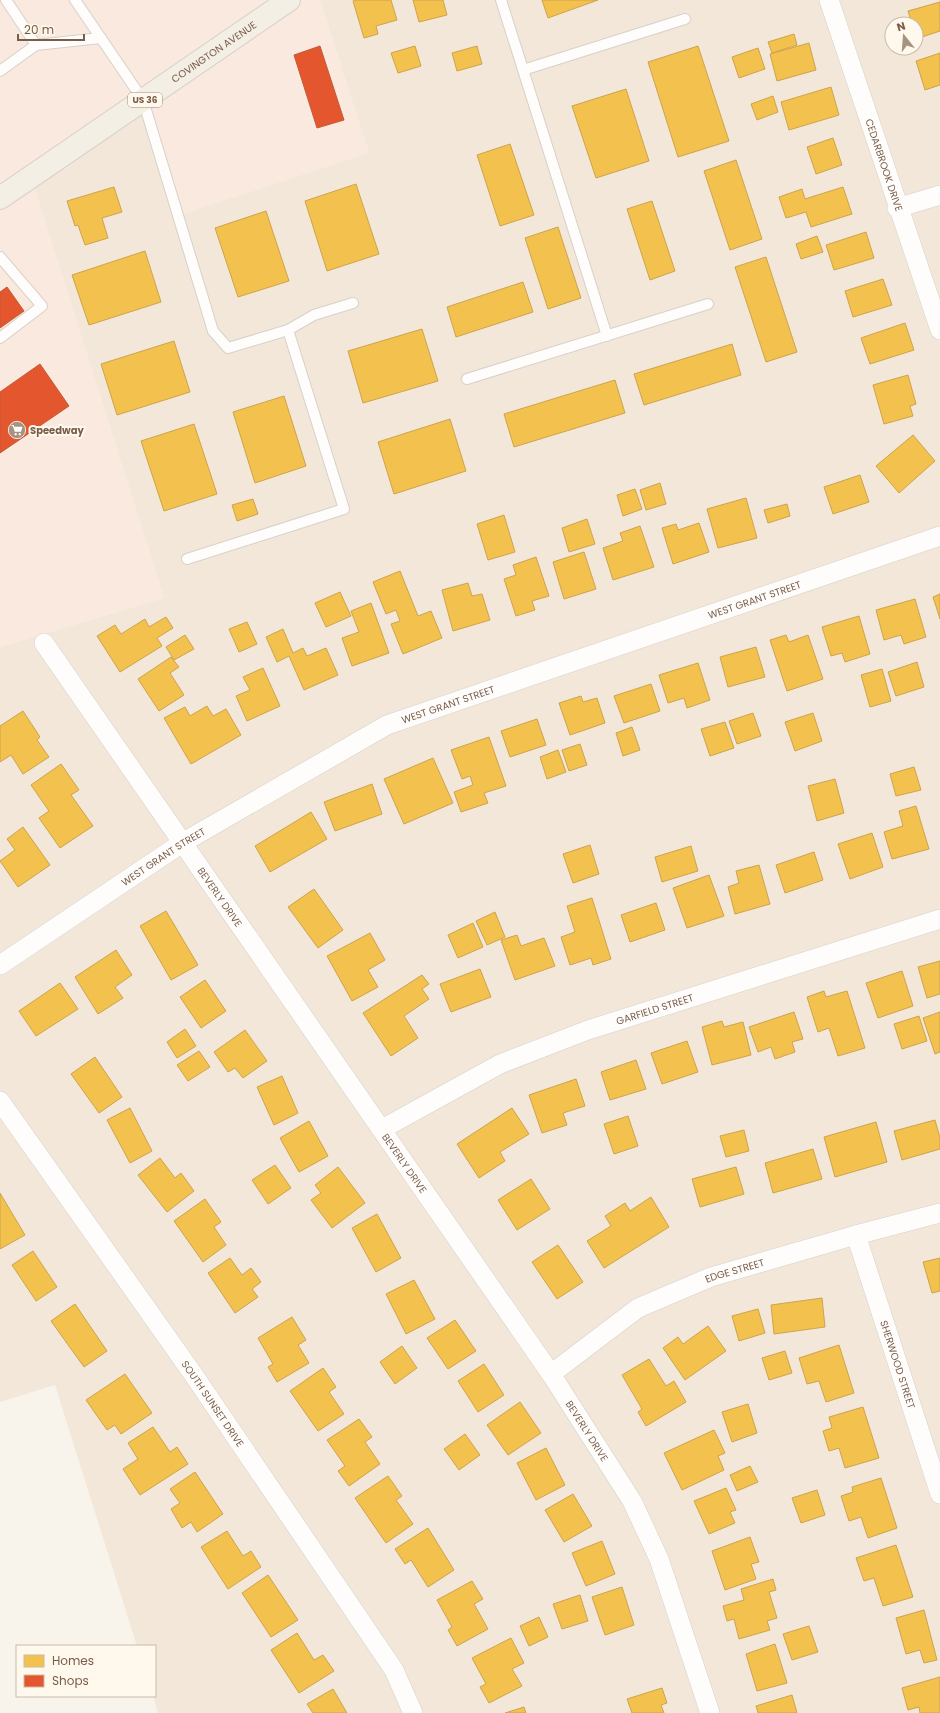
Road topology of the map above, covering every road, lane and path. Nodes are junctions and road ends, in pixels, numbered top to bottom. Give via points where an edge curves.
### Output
1 (6, 0) edge
2 (75, 0) edge
3 (289, 0) edge
4 (501, 0) edge
5 (829, 0) edge
6 (686, 19) dead end
7 (101, 38) junction
8 (36, 45) junction
9 (522, 70) junction
10 (0, 71) edge
11 (143, 100) junction
12 (940, 195) edge
13 (0, 198) edge
14 (898, 208) junction
15 (0, 257) edge
16 (353, 303) dead end
17 (708, 304) dead end
18 (288, 330) junction
19 (940, 330) edge
20 (607, 336) junction
21 (0, 338) edge
22 (468, 379) dead end
23 (940, 536) edge
24 (187, 559) dead end
25 (44, 643) dead end
26 (182, 843) junction
27 (940, 918) edge
28 (0, 965) edge
29 (0, 1101) edge
30 (382, 1129) junction
31 (940, 1213) edge
32 (856, 1235) junction
33 (551, 1374) junction
34 (940, 1494) edge
35 (413, 1713) edge
36 (710, 1713) edge

1 - 8 lane
2 - 7 lane
3 - 11 main road, COVINGTON AVENUE / US 36
4 - 9 lane
5 - 14 street, CEDARBROOK DRIVE
6 - 9 lane
7 - 8 lane
7 - 11 lane
8 - 10 lane
9 - 20 lane
11 - 13 main road, COVINGTON AVENUE / US 36
11 - 18 lane via 212,331 228,348
12 - 14 street
14 - 19 street, CEDARBROOK DRIVE
15 - 21 lane via 42,306
16 - 18 lane via 314,315
17 - 20 lane
18 - 24 lane via 344,509
20 - 22 lane
23 - 26 street, WEST GRANT STREET via 387,725
25 - 26 street, BEVERLY DRIVE
26 - 28 street, WEST GRANT STREET
26 - 30 street, BEVERLY DRIVE
27 - 30 street, GARFIELD STREET via 588,1030 507,1061
29 - 35 street, SOUTH SUNSET DRIVE via 193,1374 394,1670
30 - 33 street, BEVERLY DRIVE
31 - 32 street, EDGE STREET
32 - 33 street, EDGE STREET via 710,1276 638,1308
32 - 34 street, SHERWOOD STREET
33 - 36 street, BEVERLY DRIVE via 632,1501 659,1559

